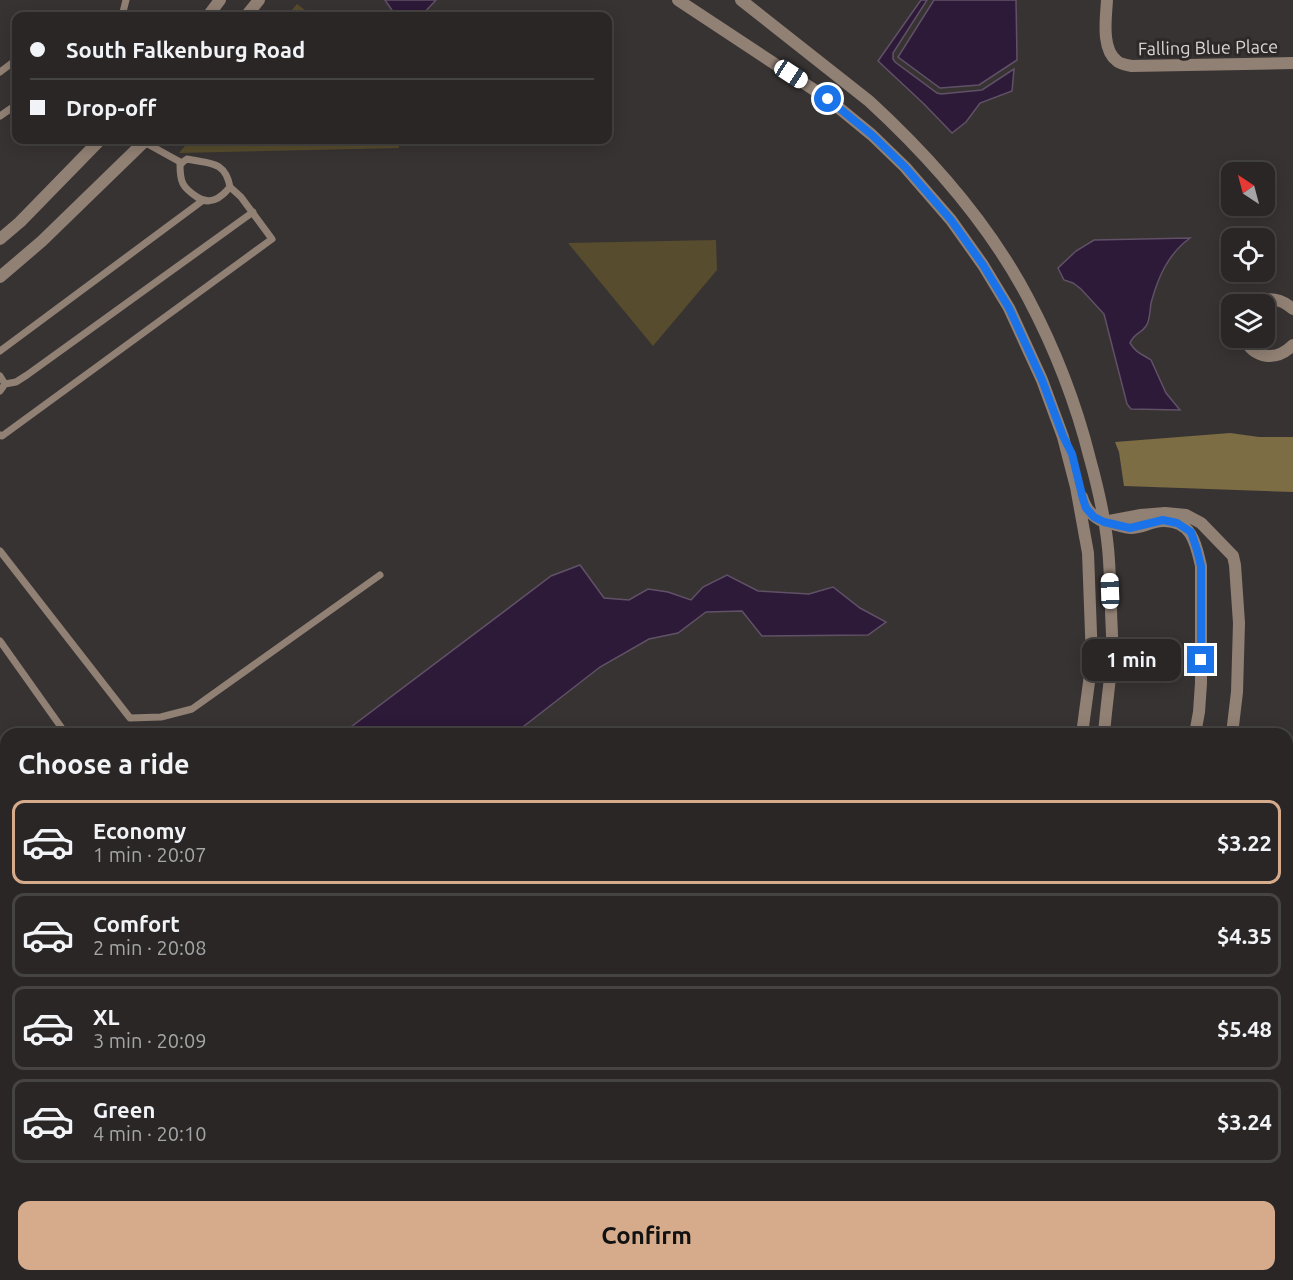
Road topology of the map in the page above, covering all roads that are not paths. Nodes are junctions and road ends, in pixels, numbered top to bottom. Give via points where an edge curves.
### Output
1 (259, 0) edge
2 (678, 0) edge
3 (741, 0) edge
4 (1107, 0) edge
5 (249, 12) edge
6 (1293, 63) edge
7 (96, 144) edge
8 (142, 144) edge
9 (150, 144) edge
10 (182, 163) junction
11 (230, 187) junction
12 (202, 201) junction
13 (253, 212) junction
14 (0, 239) edge
15 (0, 277) edge
16 (1275, 299) edge
17 (1293, 309) edge
18 (1293, 345) edge
19 (1250, 348) edge
20 (0, 351) edge
21 (0, 376) edge
22 (2, 388) edge
23 (0, 435) edge
24 (1063, 436) junction
25 (1104, 522) junction
26 (1224, 546) junction
27 (0, 551) edge
28 (1198, 555) junction
29 (380, 575) dead end
30 (0, 641) edge
31 (62, 728) edge
32 (1083, 728) edge
33 (1105, 728) edge
34 (1195, 728) edge
35 (1233, 728) edge

1 - 5 street
2 - 24 street via 828,99 905,167 951,220 1009,308
3 - 25 street via 886,116 929,161 1001,254 1028,298 1062,371 1083,429
4 - 6 street, Falling Blue Place via 1107,47 1117,62 1131,66
7 - 14 street
8 - 15 street
9 - 10 lane
10 - 11 lane via 187,159 215,165 228,175
10 - 12 lane via 185,189
11 - 12 lane via 217,199
11 - 13 lane
12 - 20 lane
13 - 22 lane via 27,375
13 - 23 lane via 272,240
16 - 17 street
18 - 19 street via 1278,355 1268,356
21 - 22 lane
24 - 25 street via 1072,454 1086,508
24 - 32 street via 1088,553 1092,660
25 - 26 street via 1157,514 1186,515 1201,523
25 - 28 street via 1130,528 1163,520 1177,523 1191,532
25 - 33 street via 1112,654
26 - 28 street via 1212,544
26 - 35 street via 1233,555 1235,565 1239,623
27 - 29 lane via 130,718 161,717 192,709
28 - 34 street via 1201,683
30 - 31 lane

